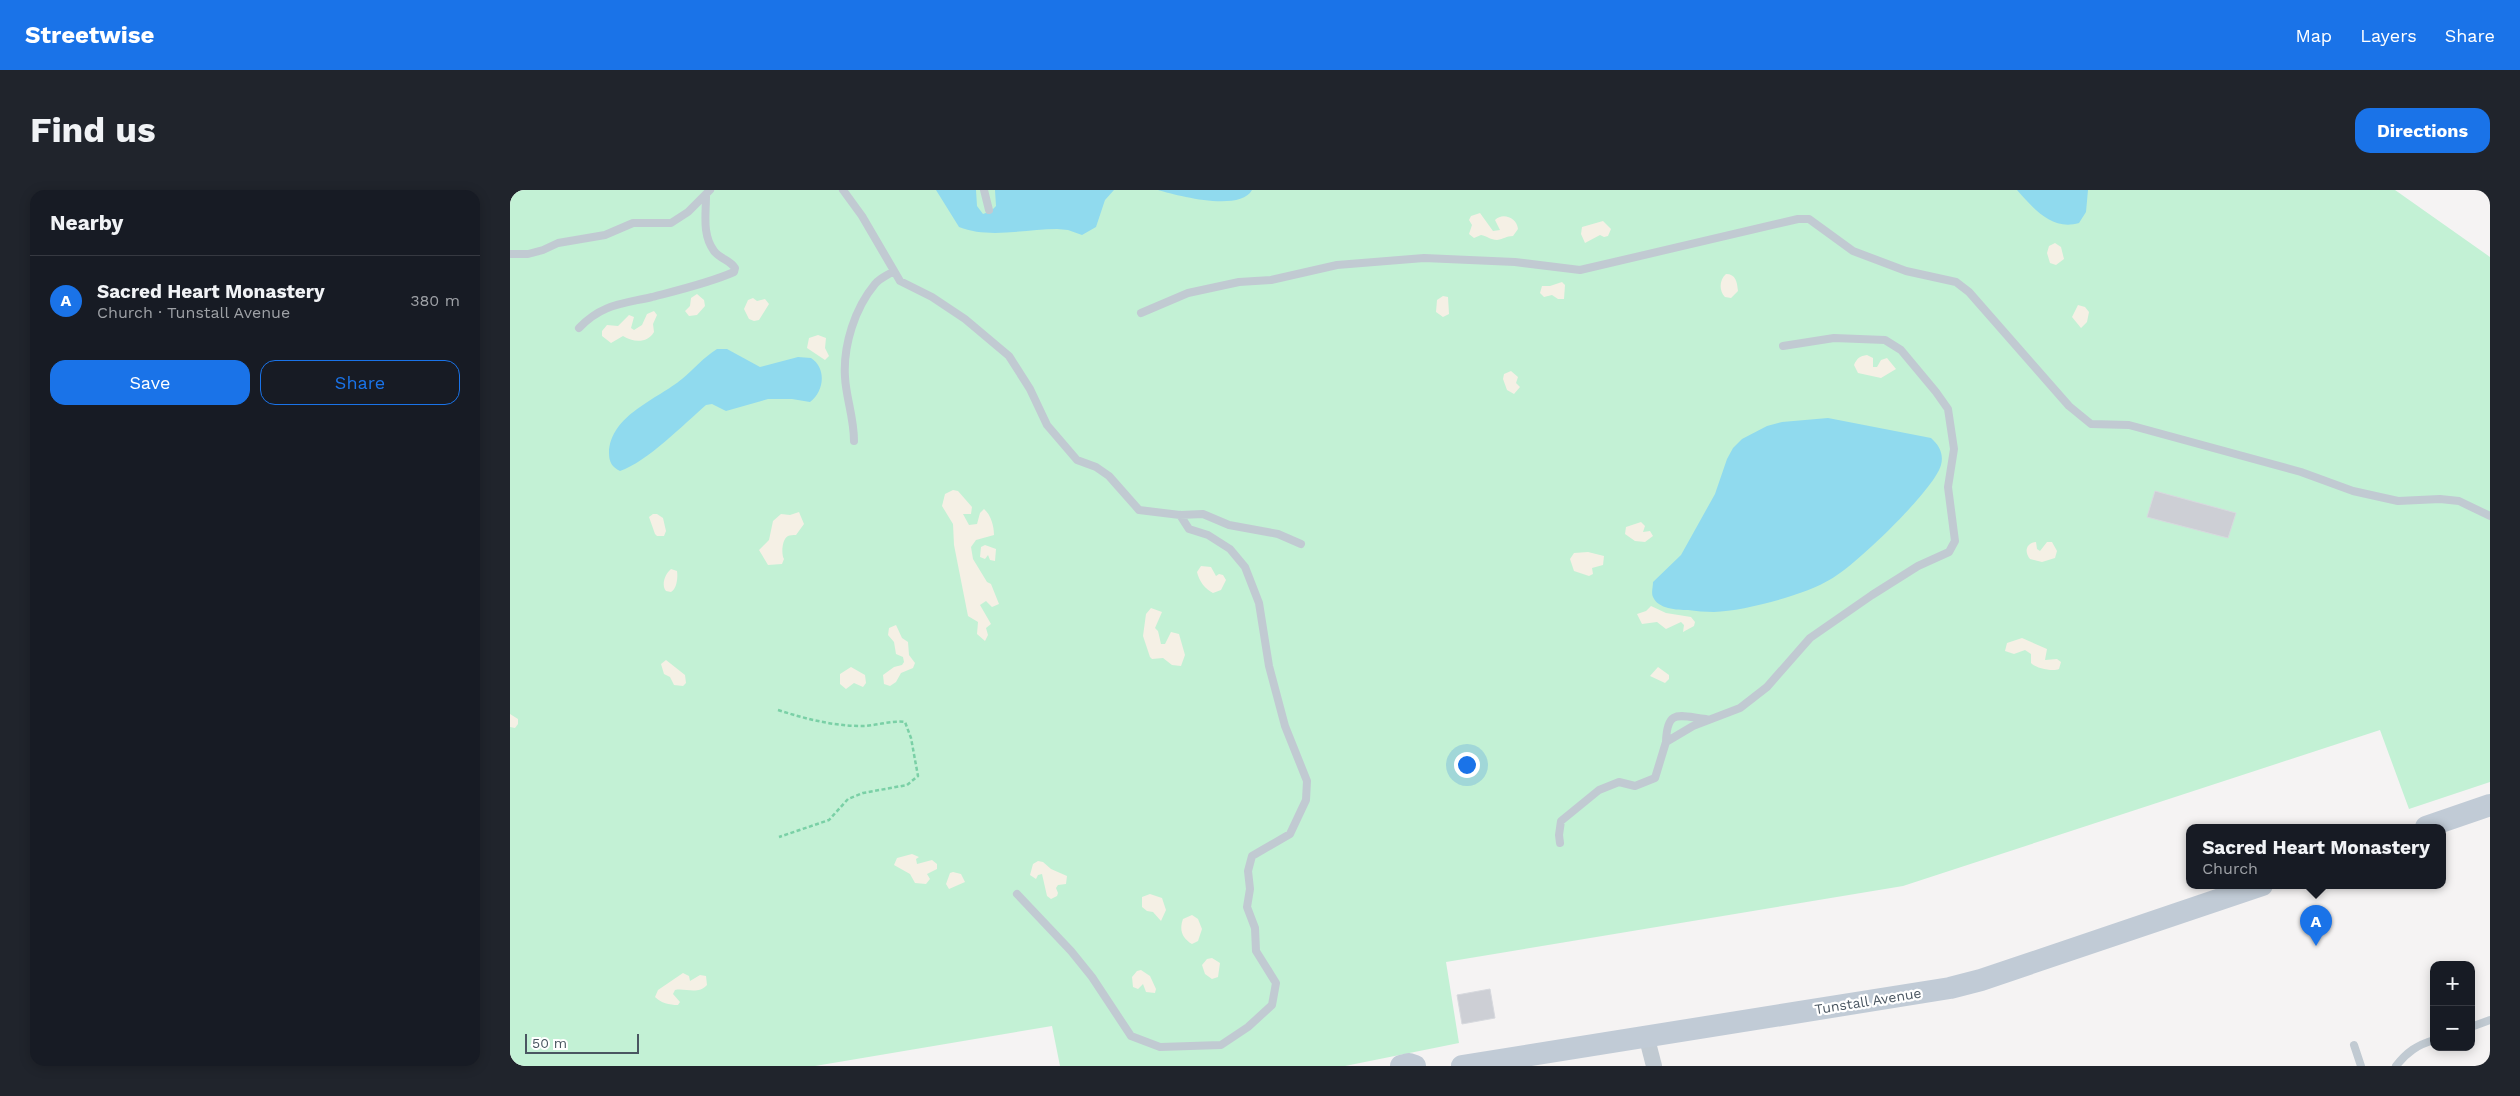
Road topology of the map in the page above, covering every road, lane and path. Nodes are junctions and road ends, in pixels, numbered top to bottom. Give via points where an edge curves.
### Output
1 (843, 190) edge
2 (984, 190) edge
3 (708, 193) edge
4 (989, 210) dead end
5 (510, 254) edge
6 (894, 271) junction
7 (1141, 313) dead end
8 (579, 328) dead end
9 (1783, 346) dead end
10 (854, 441) dead end
11 (1180, 515) junction
12 (2490, 516) edge
13 (1301, 544) dead end
14 (778, 710) dead end
15 (1708, 720) junction
16 (1666, 742) junction
17 (2490, 805) edge
18 (2435, 824) edge
19 (779, 836) dead end
20 (1560, 843) dead end
21 (2250, 889) edge
22 (1017, 894) dead end
23 (2490, 1020) edge
24 (2475, 1026) edge
25 (1646, 1035) junction
26 (2430, 1041) edge
27 (2354, 1045) dead end
28 (1401, 1066) edge
29 (1415, 1066) edge
30 (1462, 1066) edge
31 (1654, 1066) edge
32 (2361, 1066) edge
33 (2396, 1066) edge

1 - 6 lane
2 - 4 lane
3 - 5 lane via 688,212 670,223 633,223 605,235 558,242 528,254
3 - 8 lane via 705,229 713,250 732,262 736,268 734,272 622,302 590,316
6 - 10 lane via 876,282 858,309 847,347 845,377 854,419
6 - 11 lane via 900,281 945,306 1009,356 1047,425 1077,460 1109,476 1139,510
7 - 12 lane via 1188,293 1239,282 1271,280 1337,265 1424,258 1515,262 1580,270 1809,219 1853,251 1906,271 1956,282 1969,292 2069,406 2092,424 2129,425 2301,472 2352,491 2398,501 2459,501
9 - 15 lane via 1834,338 1885,340 1901,350 1948,409 1954,449 1948,487 1955,541 1950,552 1918,566 1810,638 1767,687 1740,708
11 - 13 lane via 1203,514 1229,525 1278,534
11 - 22 lane via 1189,529 1208,535 1230,549 1245,566 1258,603 1269,666 1285,726 1307,781 1306,800 1290,834 1252,856 1248,871 1247,907 1255,928 1256,950 1276,983 1272,1004 1248,1027 1221,1045 1160,1047 1131,1036 1087,971
14 - 19 path via 816,722 840,725 905,722 918,776 907,785 855,796 829,820
15 - 16 lane
15 - 16 lane via 1677,716 1670,719
16 - 20 lane via 1655,778 1635,786 1619,782 1598,790 1561,821
17 - 18 street
21 - 25 street, Tunstall Avenue via 1950,988
23 - 24 lane
25 - 30 street, Tunstall Avenue
25 - 31 street
26 - 33 lane via 2418,1045
27 - 32 lane
28 - 29 street

